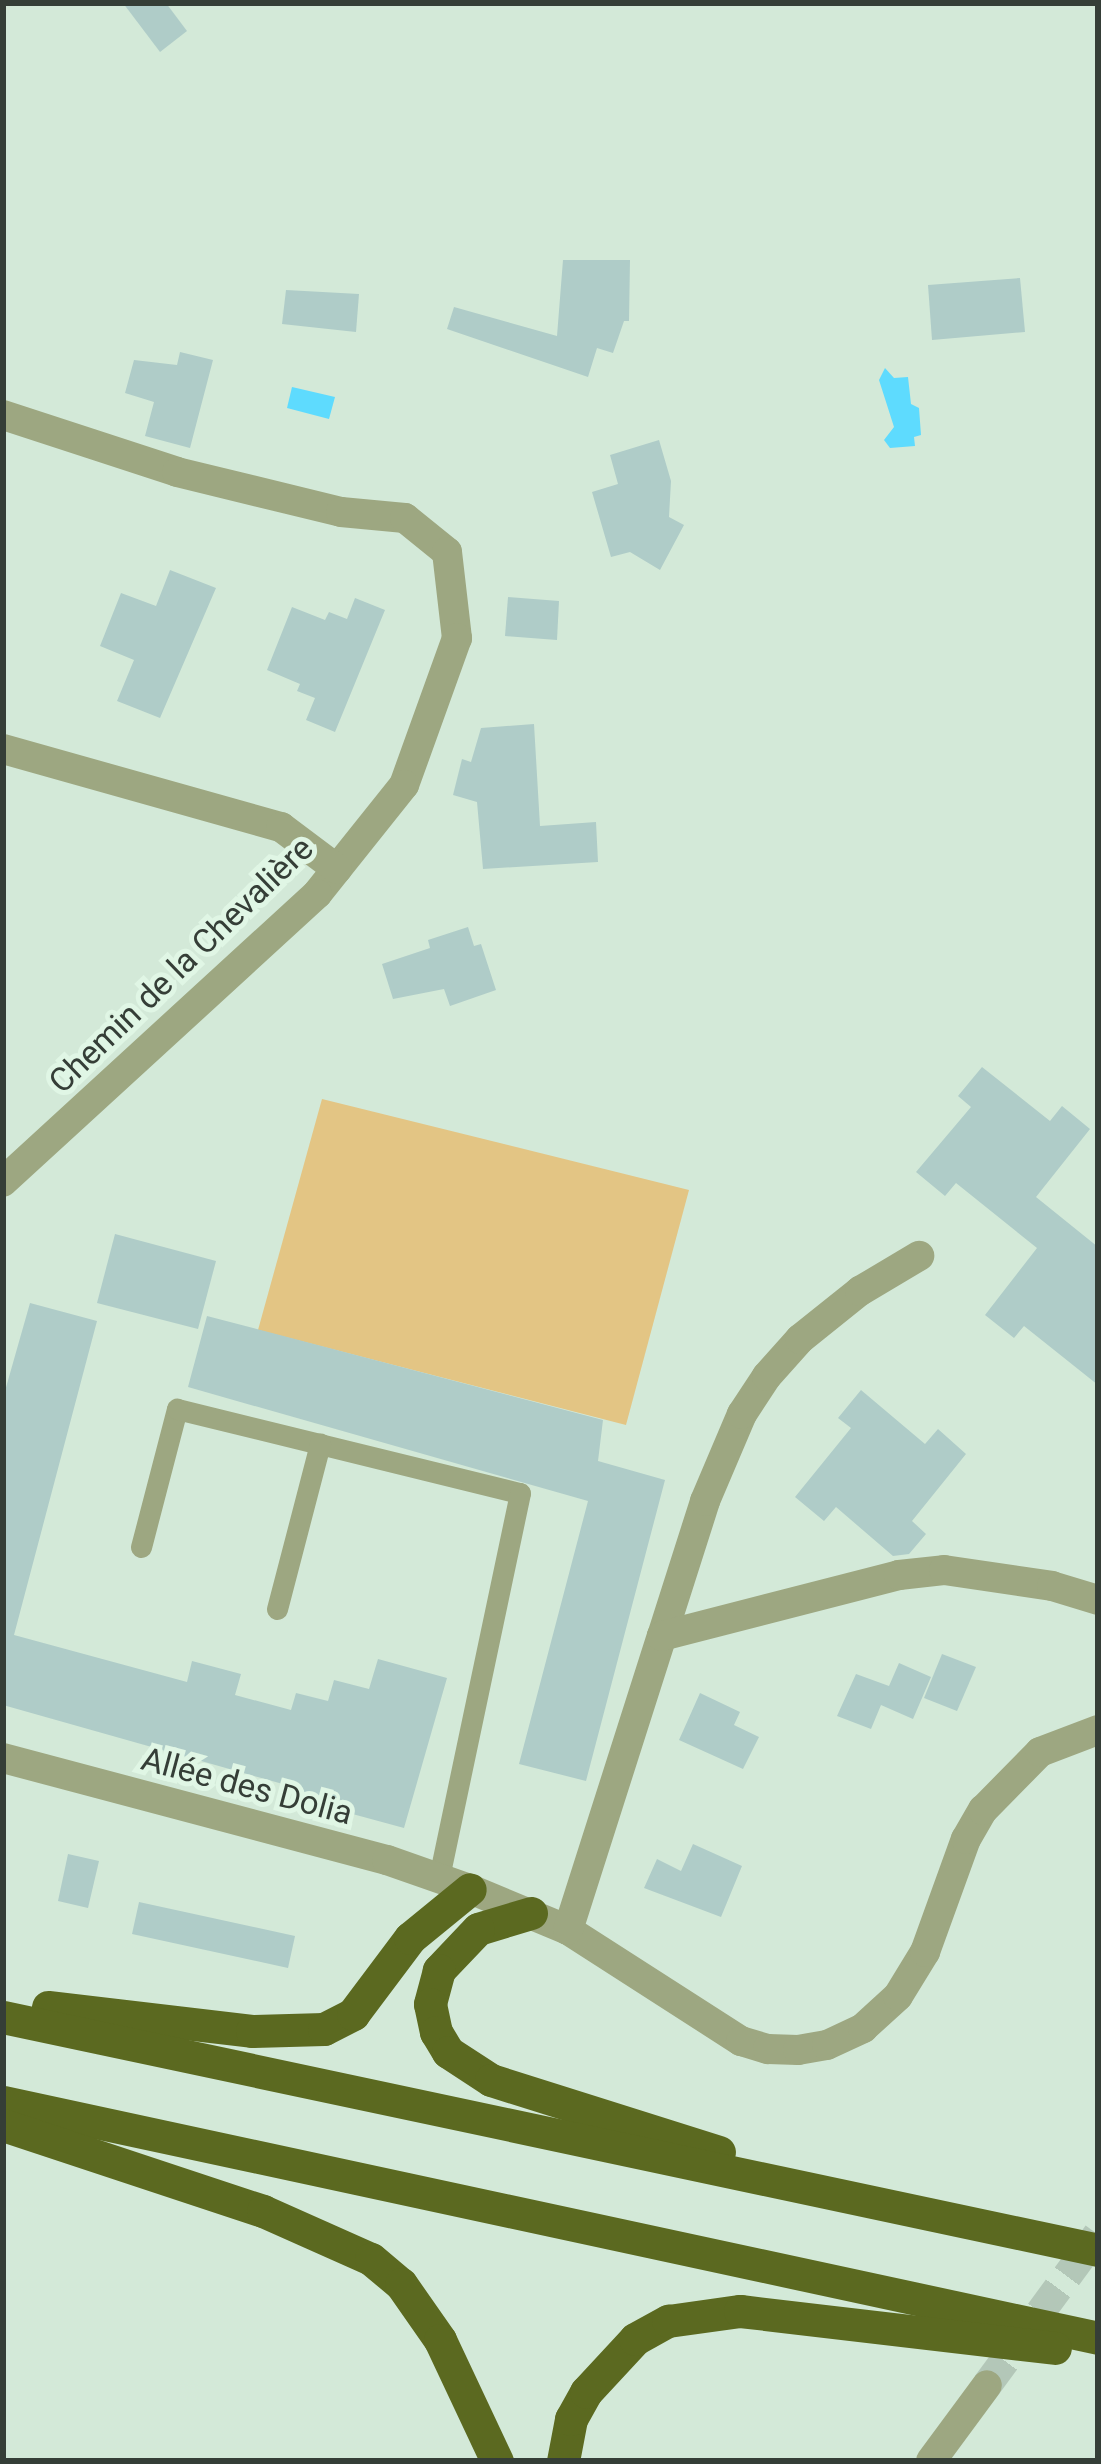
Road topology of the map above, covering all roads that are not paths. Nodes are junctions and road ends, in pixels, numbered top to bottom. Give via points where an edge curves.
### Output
1 (3, 415) edge
2 (3, 749) edge
3 (337, 869) junction
4 (3, 1183) edge
5 (919, 1256) dead end
6 (320, 1444) junction
7 (141, 1547) dead end
8 (1098, 1600) edge
9 (277, 1609) dead end
10 (662, 1636) junction
11 (1098, 1730) edge
12 (3, 1758) edge
13 (454, 1883) junction
14 (531, 1913) junction
15 (568, 1930) junction
16 (3, 2001) edge
17 (3, 2017) edge
18 (3, 2102) edge
19 (3, 2125) edge
20 (916, 2214) junction
21 (1098, 2250) edge
22 (1098, 2338) edge
23 (1098, 2353) edge
24 (987, 2385) tunnel mouth
25 (497, 2461) edge
26 (563, 2461) edge
27 (931, 2461) edge

1 - 3 street, Chemin de la Chevalière via 176,472 341,512 405,518 447,552 457,638 436,703 404,785
2 - 3 street via 281,827
3 - 4 street, Chemin de la Chevalière
5 - 10 street via 860,1291 766,1376 705,1501
6 - 7 lane via 177,1409
6 - 9 lane
6 - 13 lane via 520,1493
8 - 10 street via 944,1570
10 - 15 street
11 - 15 street, Allée des Dolia via 1040,1752 1007,1780 966,1839 925,1952 898,1996 863,2028 827,2044 768,2050 741,2041
12 - 13 street, Allée des Dolia
13 - 14 street, Allée des Dolia
13 - 16 highway via 353,2014 324,2029 252,2032
14 - 15 street, Allée des Dolia
14 - 20 highway via 478,1929 439,1970 430,2004 436,2032 468,2069
17 - 20 highway
18 - 22 highway
19 - 25 highway via 262,2211 371,2259 401,2284 440,2340
20 - 21 highway
23 - 26 highway via 707,2312 668,2320 635,2339 586,2392
24 - 27 street

